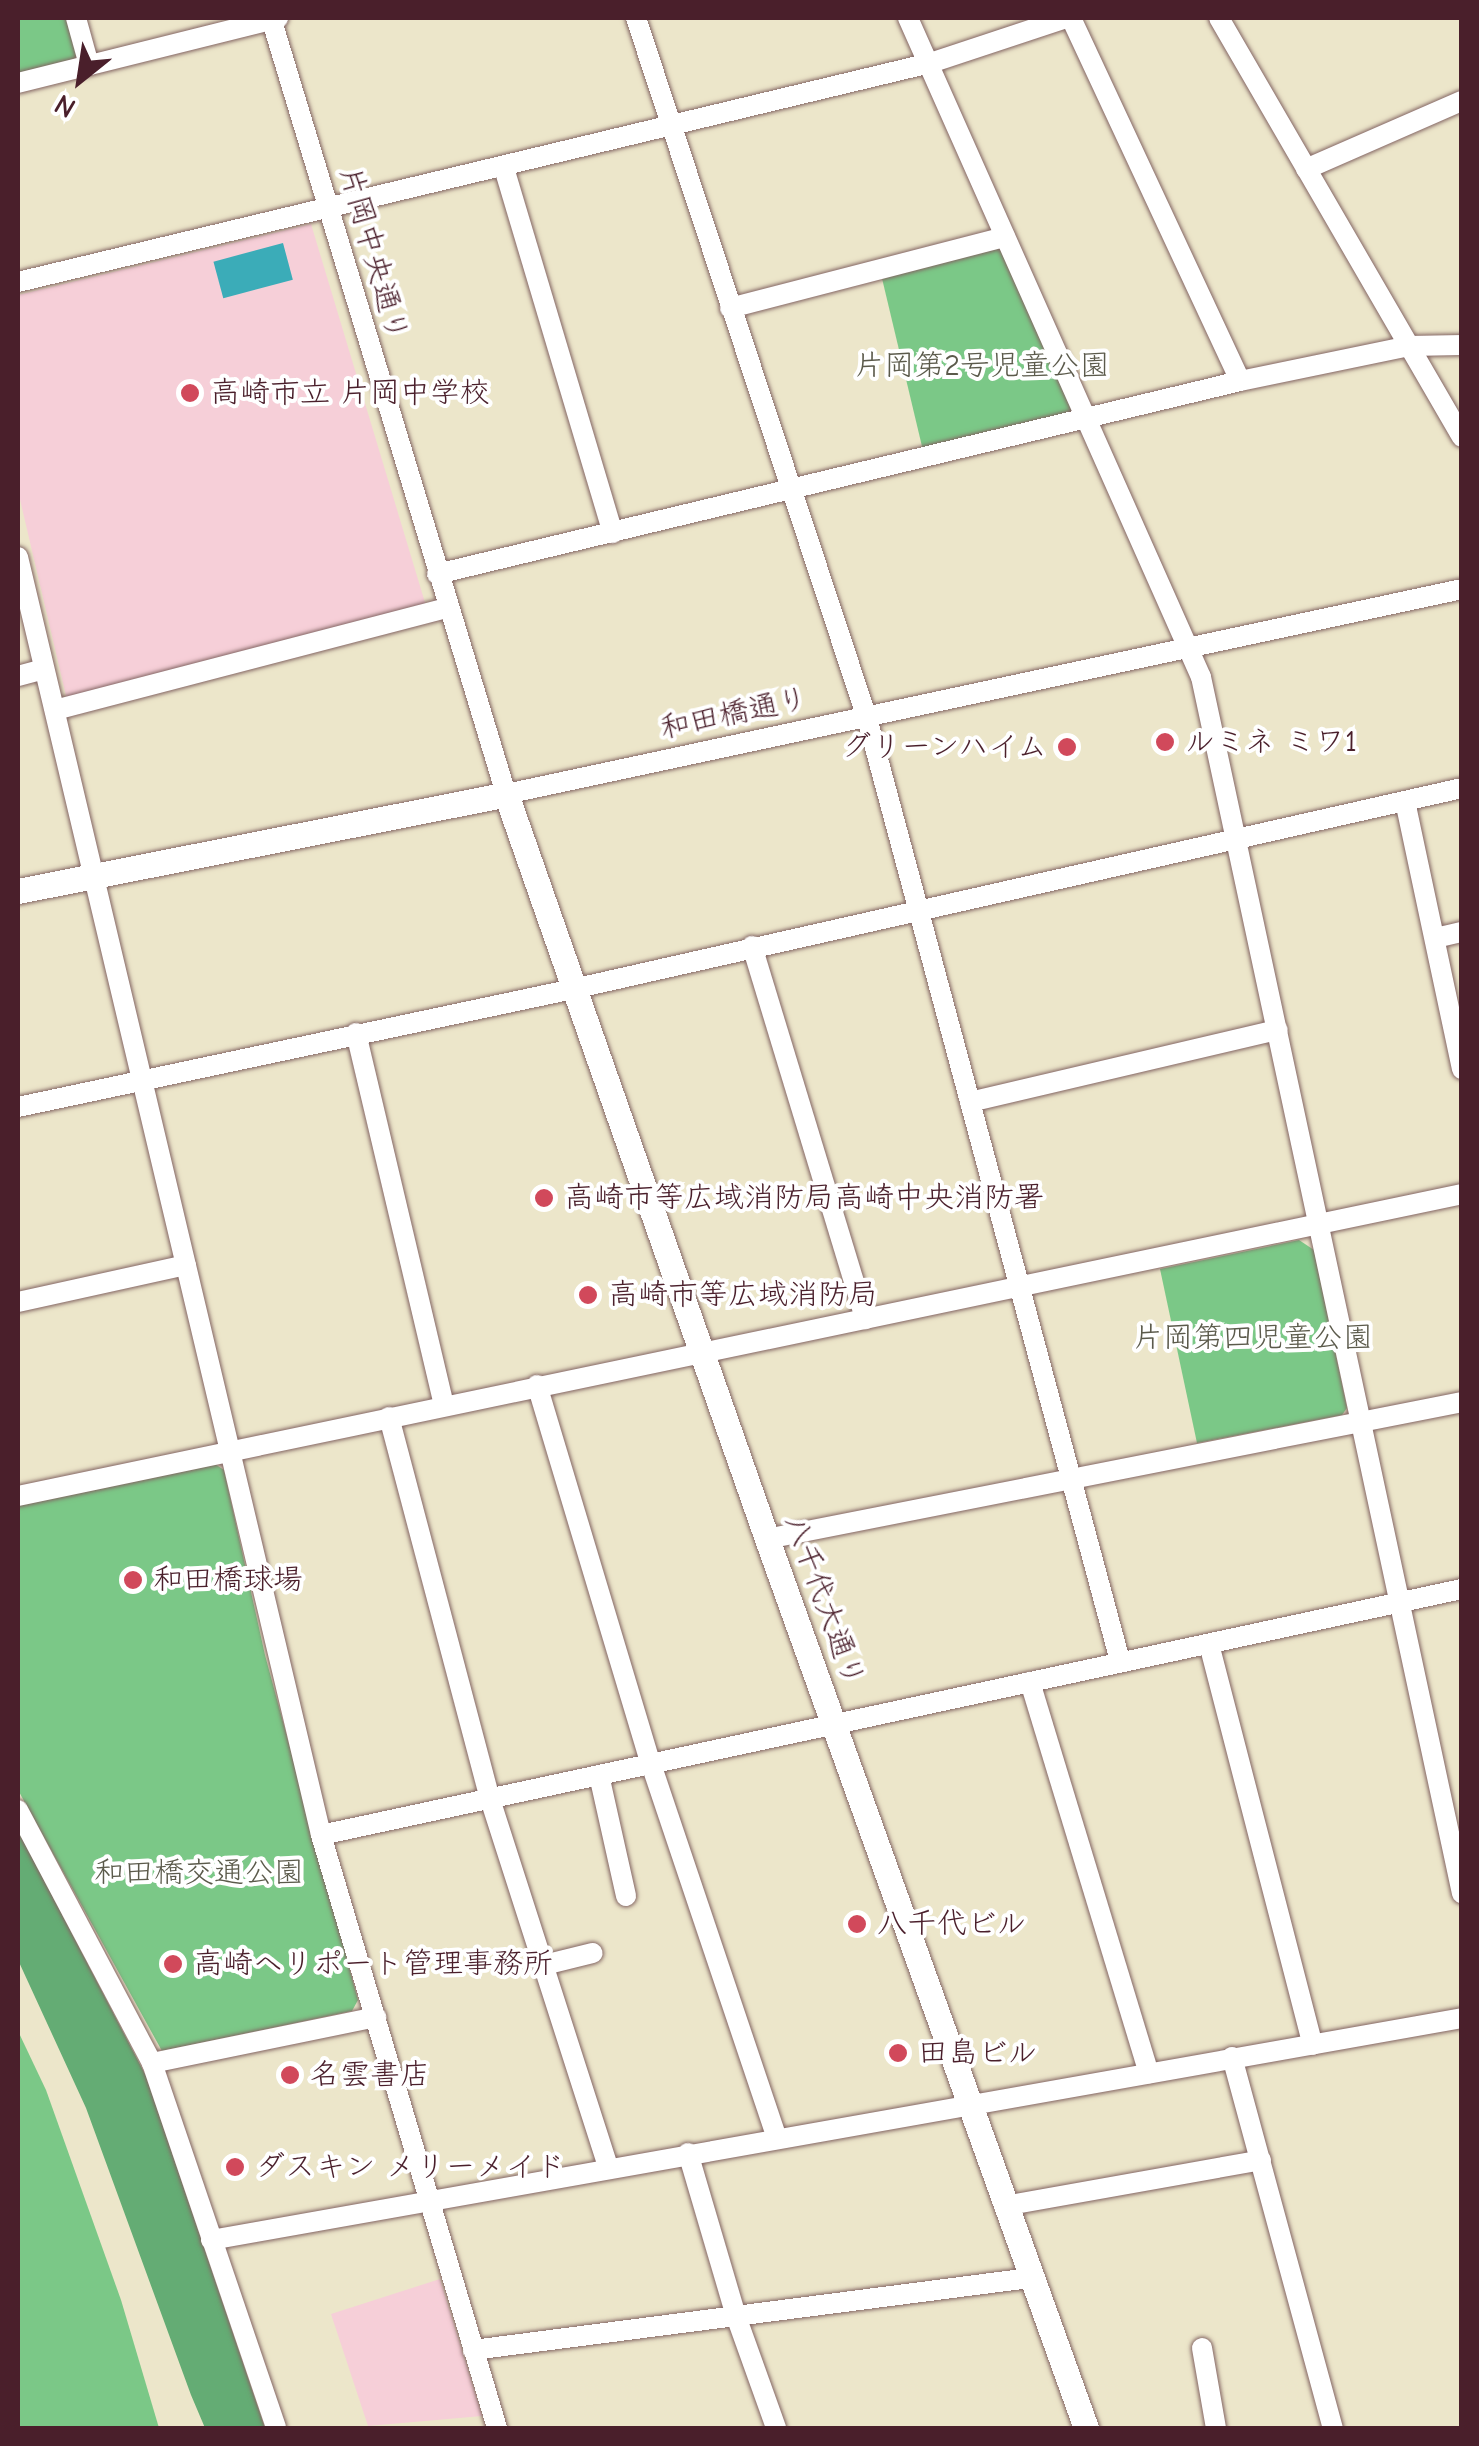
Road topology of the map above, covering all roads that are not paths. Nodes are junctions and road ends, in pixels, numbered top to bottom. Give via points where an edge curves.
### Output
1 (76, 18) edge
2 (274, 18) edge
3 (636, 18) edge
4 (908, 18) edge
5 (1068, 18) edge
6 (1220, 18) edge
7 (930, 63) junction
8 (89, 65) junction
9 (18, 83) edge
10 (1462, 101) edge
11 (671, 127) junction
12 (504, 168) junction
13 (1306, 169) junction
14 (328, 207) junction
15 (1005, 237) junction
16 (18, 282) edge
17 (730, 308) junction
18 (1462, 345) edge
19 (1409, 346) junction
20 (1240, 381) junction
21 (1090, 420) junction
22 (1462, 436) edge
23 (792, 492) junction
24 (612, 532) junction
25 (18, 557) edge
26 (437, 574) junction
27 (1462, 588) edge
28 (446, 608) junction
29 (1188, 649) junction
30 (44, 669) junction
31 (18, 676) edge
32 (55, 710) junction
33 (867, 718) junction
34 (1462, 788) edge
35 (506, 794) junction
36 (1405, 800) junction
37 (1239, 839) junction
38 (94, 879) junction
39 (18, 891) edge
40 (918, 910) junction
41 (1462, 932) edge
42 (1435, 938) junction
43 (752, 946) junction
44 (574, 989) junction
45 (1278, 1030) junction
46 (356, 1034) junction
47 (1462, 1070) edge
48 (142, 1080) junction
49 (970, 1102) junction
50 (18, 1107) edge
51 (1462, 1194) edge
52 (1320, 1224) junction
53 (186, 1266) junction
54 (1020, 1286) junction
55 (18, 1302) edge
56 (865, 1319) junction
57 (702, 1351) junction
58 (537, 1385) junction
59 (1462, 1402) edge
60 (444, 1406) junction
61 (389, 1417) junction
62 (1361, 1421) junction
63 (230, 1450) junction
64 (1072, 1478) junction
65 (18, 1496) edge
66 (767, 1538) junction
67 (1462, 1589) edge
68 (1399, 1602) junction
69 (1209, 1644) junction
70 (1120, 1661) junction
71 (1030, 1682) junction
72 (835, 1725) junction
73 (651, 1764) junction
74 (599, 1775) junction
75 (490, 1798) junction
76 (18, 1810) edge
77 (321, 1836) junction
78 (1462, 1893) edge
79 (626, 1896) dead end
80 (594, 1953) dead end
81 (544, 1965) junction
82 (376, 2017) junction
83 (1462, 2018) edge
84 (1313, 2045) junction
85 (1232, 2057) junction
86 (152, 2062) junction
87 (1149, 2072) junction
88 (968, 2104) junction
89 (777, 2138) junction
90 (688, 2153) junction
91 (1261, 2160) junction
92 (608, 2167) junction
93 (430, 2198) junction
94 (1004, 2206) junction
95 (211, 2240) junction
96 (1030, 2278) junction
97 (736, 2316) junction
98 (1202, 2348) dead end
99 (473, 2350) junction
100 (276, 2428) edge
101 (497, 2428) edge
102 (776, 2428) edge
103 (1086, 2428) edge
104 (1216, 2428) edge
105 (1333, 2428) edge

1 - 8 street
2 - 8 street
2 - 14 street, 片岡中央通り
3 - 11 street
4 - 7 street
5 - 7 street
5 - 20 street
6 - 13 street
7 - 11 street
7 - 15 street
8 - 9 street
10 - 13 street
11 - 12 street
11 - 17 street
12 - 14 street
12 - 24 street
13 - 19 street
14 - 16 street
14 - 26 street, 片岡中央通り
15 - 17 street
15 - 21 street
17 - 23 street
18 - 19 street
19 - 20 street
19 - 22 street
20 - 21 street
21 - 23 street
21 - 29 street
23 - 24 street
23 - 33 street
24 - 26 street
25 - 30 street
26 - 28 street, 片岡中央通り
27 - 29 street, 和田橋通り
28 - 32 street
28 - 35 street, 片岡中央通り
29 - 33 street, 和田橋通り
29 - 37 street via 1201,677
30 - 31 street
30 - 32 street
32 - 38 street
33 - 35 street, 和田橋通り
33 - 40 street
34 - 36 street
35 - 38 main road, 和田橋通り
35 - 44 main road, 八千代大通り
36 - 37 street
36 - 42 street
37 - 40 street
37 - 45 street
38 - 39 main road, 和田橋通り
38 - 48 street
40 - 43 street
40 - 49 street
41 - 42 street
42 - 47 street
43 - 44 street
43 - 56 street
44 - 46 street
44 - 57 main road, 八千代大通り
45 - 49 street
45 - 52 street
46 - 48 street
46 - 60 street
48 - 50 street
48 - 53 street
49 - 54 street
51 - 52 street
52 - 54 street
52 - 62 street
53 - 55 street
53 - 63 street
54 - 56 street
54 - 64 street
56 - 57 street
57 - 58 street
57 - 66 main road, 八千代大通り
58 - 60 street
58 - 73 street
59 - 62 street
60 - 61 street
61 - 63 street
61 - 75 street
62 - 64 street
62 - 68 street
63 - 65 street
63 - 77 street
64 - 66 street
64 - 70 street
66 - 72 main road, 八千代大通り
67 - 68 street
68 - 69 street
68 - 78 street
69 - 70 street
69 - 84 street
70 - 71 street
71 - 72 street
71 - 87 street
72 - 73 street
72 - 88 main road, 八千代大通り
73 - 74 street
73 - 89 street
74 - 75 street
74 - 79 street
75 - 77 street
75 - 81 street
76 - 86 street
77 - 82 street
80 - 81 street
81 - 92 street
82 - 86 street
82 - 93 street
83 - 84 street
84 - 85 street
85 - 87 street
85 - 91 street
86 - 95 street
87 - 88 street
88 - 89 street
88 - 94 main road, 八千代大通り
89 - 90 street
90 - 92 street
90 - 97 street
91 - 94 street
91 - 105 street
92 - 93 street
93 - 95 street
93 - 99 street
94 - 96 main road, 八千代大通り
95 - 100 street
96 - 97 street
96 - 103 main road, 八千代大通り
97 - 99 street
97 - 102 street
98 - 104 street
99 - 101 street

